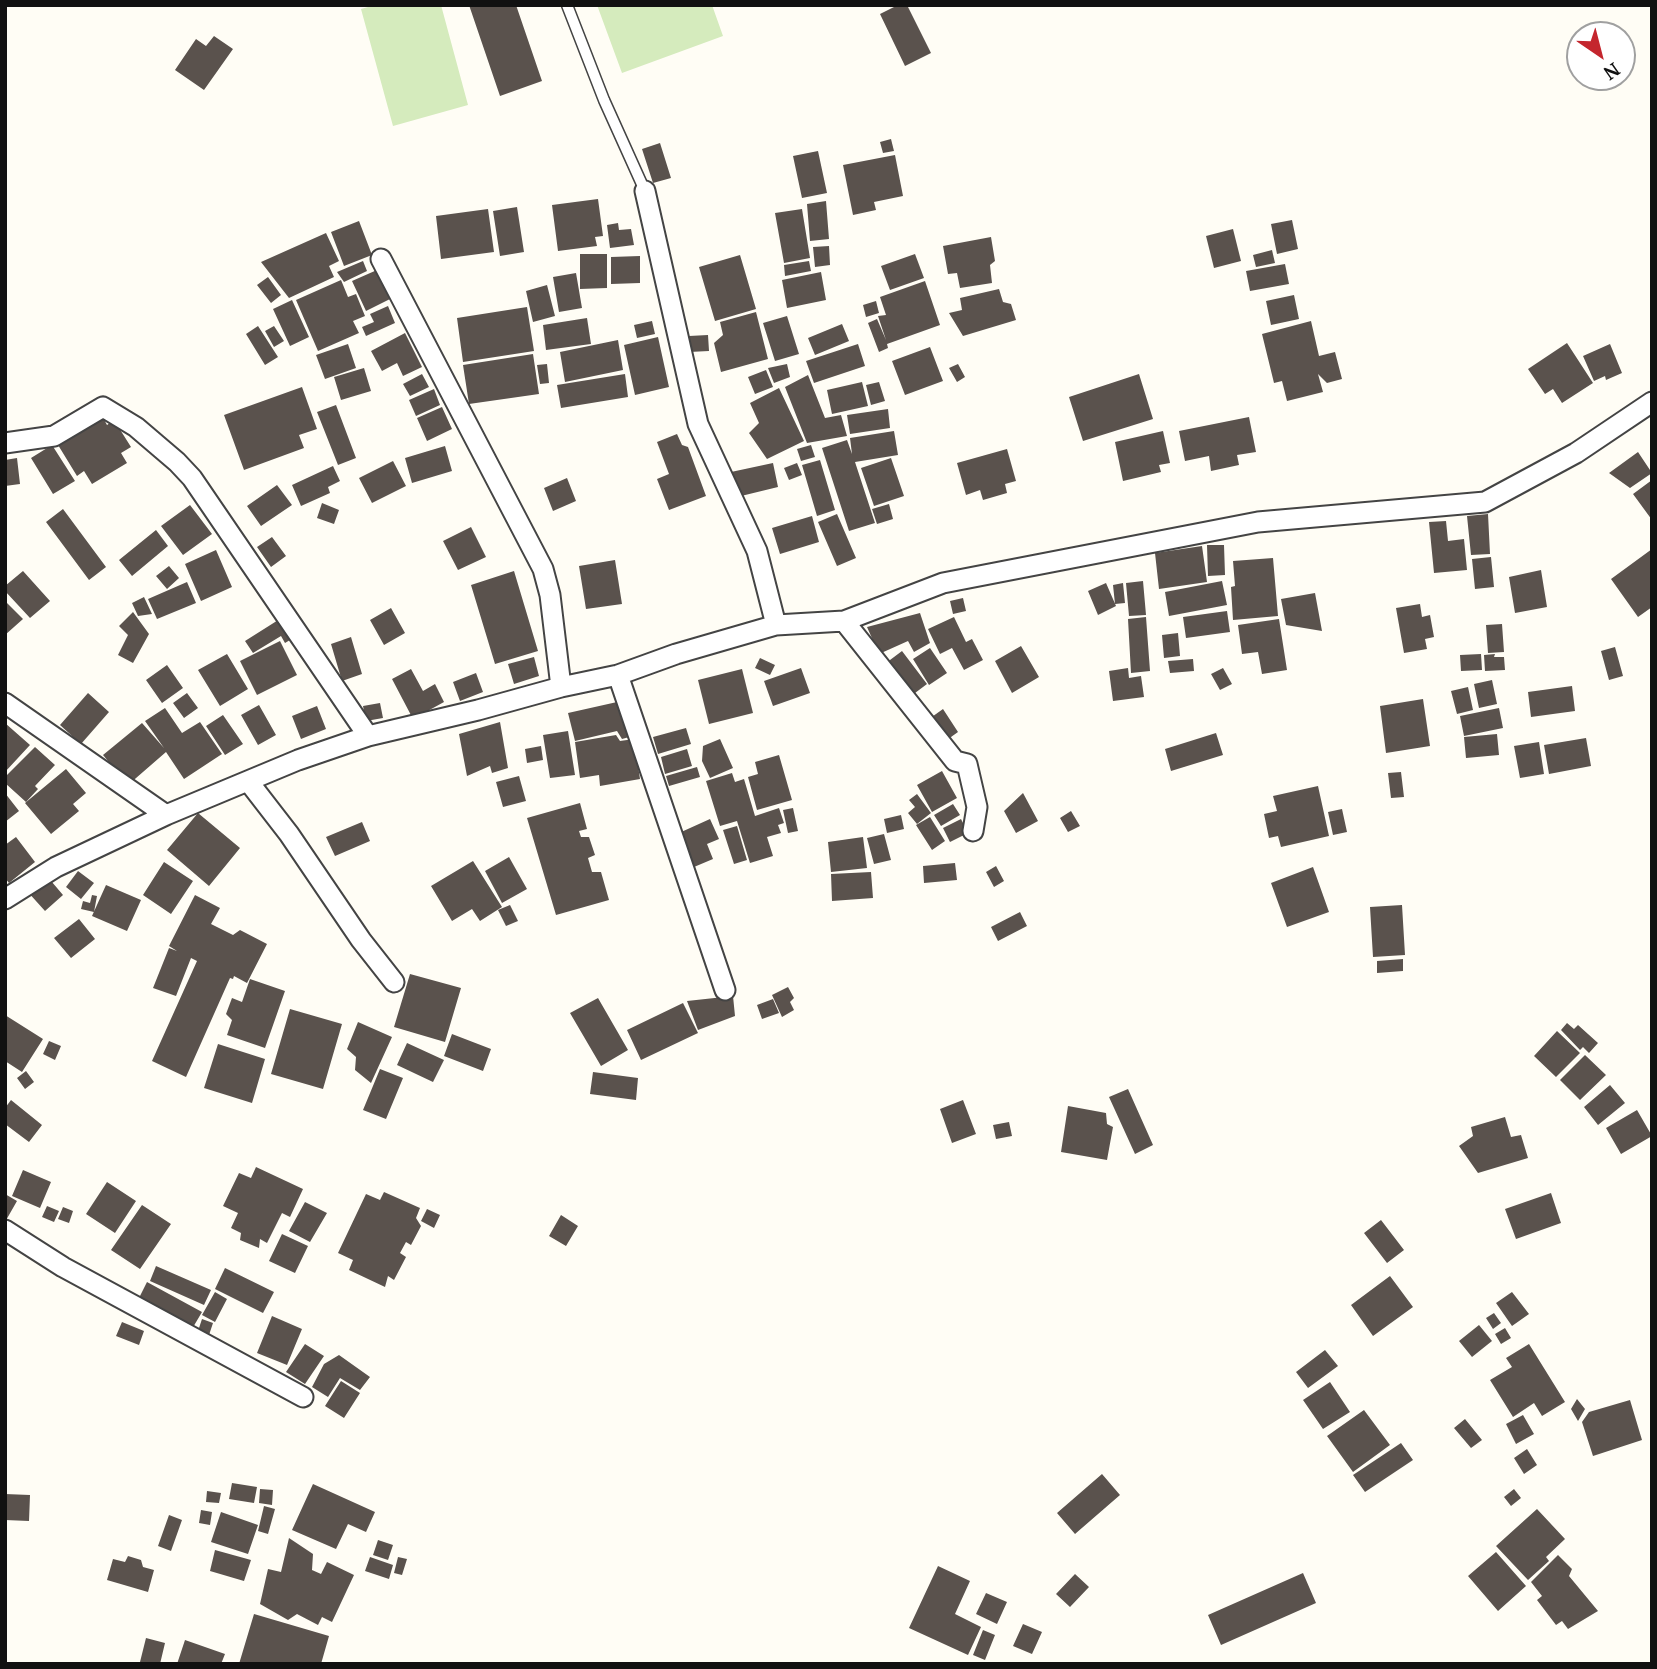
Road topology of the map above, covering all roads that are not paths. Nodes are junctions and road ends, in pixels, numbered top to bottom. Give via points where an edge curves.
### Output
1 (567, 5) edge
2 (645, 191) joint
3 (381, 259) dead end
4 (1652, 402) edge
5 (5, 443) edge
6 (844, 621) junction
7 (776, 625) junction
8 (618, 675) junction
9 (561, 687) junction
10 (5, 704) edge
11 (368, 736) junction
12 (247, 780) junction
13 (166, 815) junction
14 (973, 831) dead end
15 (5, 899) edge
16 (394, 982) dead end
17 (725, 990) dead end
18 (5, 1230) edge
19 (303, 1397) dead end

1 - 2 lane
2 - 7 street via 698,424 757,551
3 - 9 street via 543,569
4 - 6 street via 1576,453 1485,502 1258,522 943,583
5 - 11 street via 54,436 103,407 136,426 192,478
6 - 7 street
6 - 14 street via 954,761 967,764 977,807
7 - 8 street
8 - 9 street
8 - 17 street
9 - 11 street
10 - 13 street
11 - 12 street
12 - 13 street
12 - 16 street
13 - 15 street via 56,867
18 - 19 street via 63,1267

